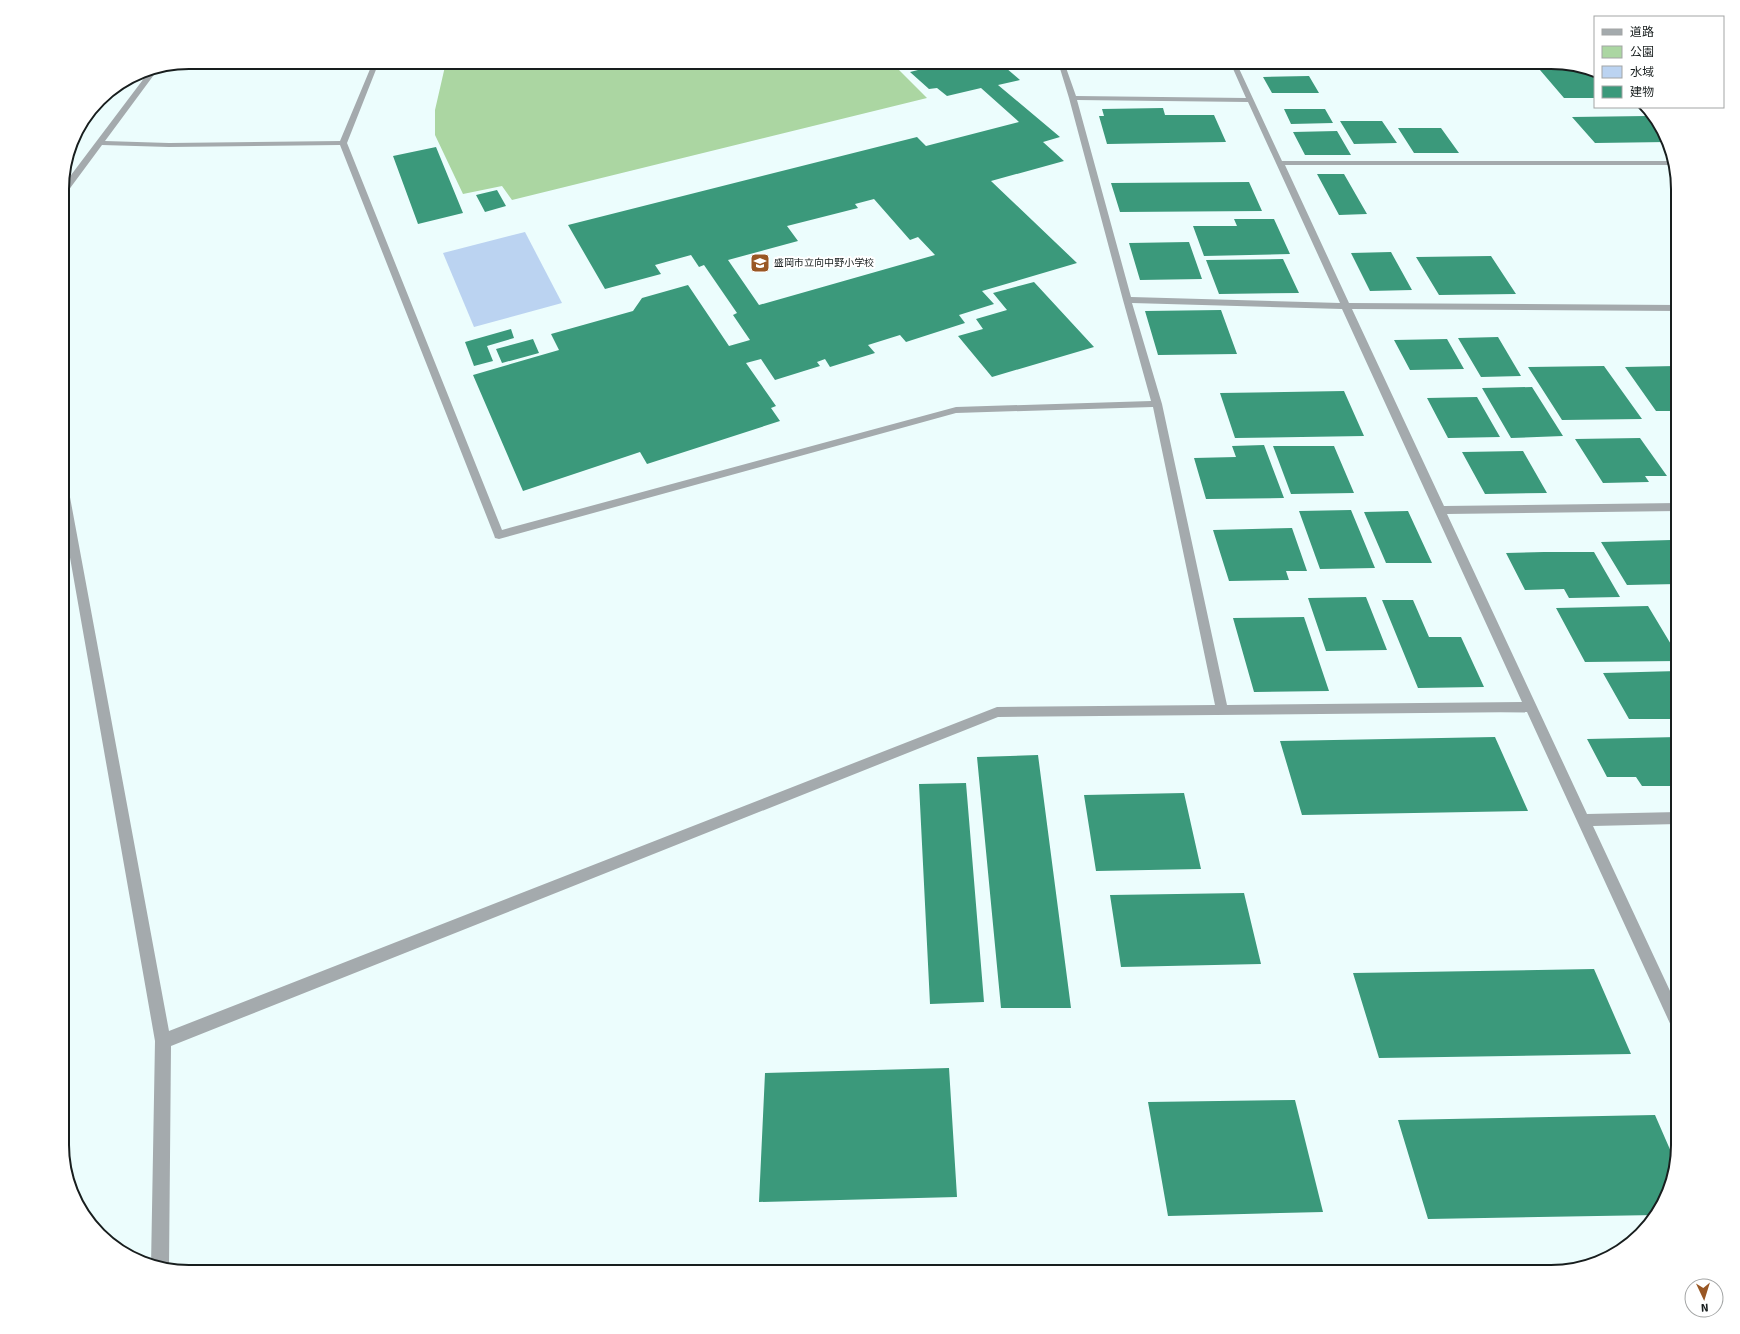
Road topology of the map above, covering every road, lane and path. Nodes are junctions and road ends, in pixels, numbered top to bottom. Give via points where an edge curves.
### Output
1 (373, 69) edge
2 (1063, 69) edge
3 (1236, 69) edge
4 (150, 76) edge
5 (1073, 98) junction
6 (1250, 100) junction
7 (100, 143) junction
8 (343, 143) junction
9 (1279, 163) junction
10 (1668, 163) edge
11 (69, 184) edge
12 (1127, 300) junction
13 (1345, 306) junction
14 (1671, 308) edge
15 (1158, 404) junction
16 (1671, 507) edge
17 (1440, 510) junction
18 (69, 520) edge
19 (1530, 706) junction
20 (1222, 710) junction
21 (1671, 818) edge
22 (1583, 820) junction
23 (1671, 1010) edge
24 (163, 1040) junction
25 (160, 1261) edge

1 - 8 street
2 - 5 street
3 - 6 street
4 - 7 street
5 - 6 street
5 - 12 street
6 - 9 street
7 - 8 street
7 - 11 street
8 - 15 street via 499,535 956,410
9 - 10 street
9 - 13 street
12 - 13 street
12 - 15 street
13 - 14 street
13 - 17 street
15 - 20 street
16 - 17 street
17 - 19 street
18 - 24 street
19 - 20 street
19 - 22 street
20 - 24 street via 997,712
21 - 22 street
22 - 23 street
24 - 25 street

